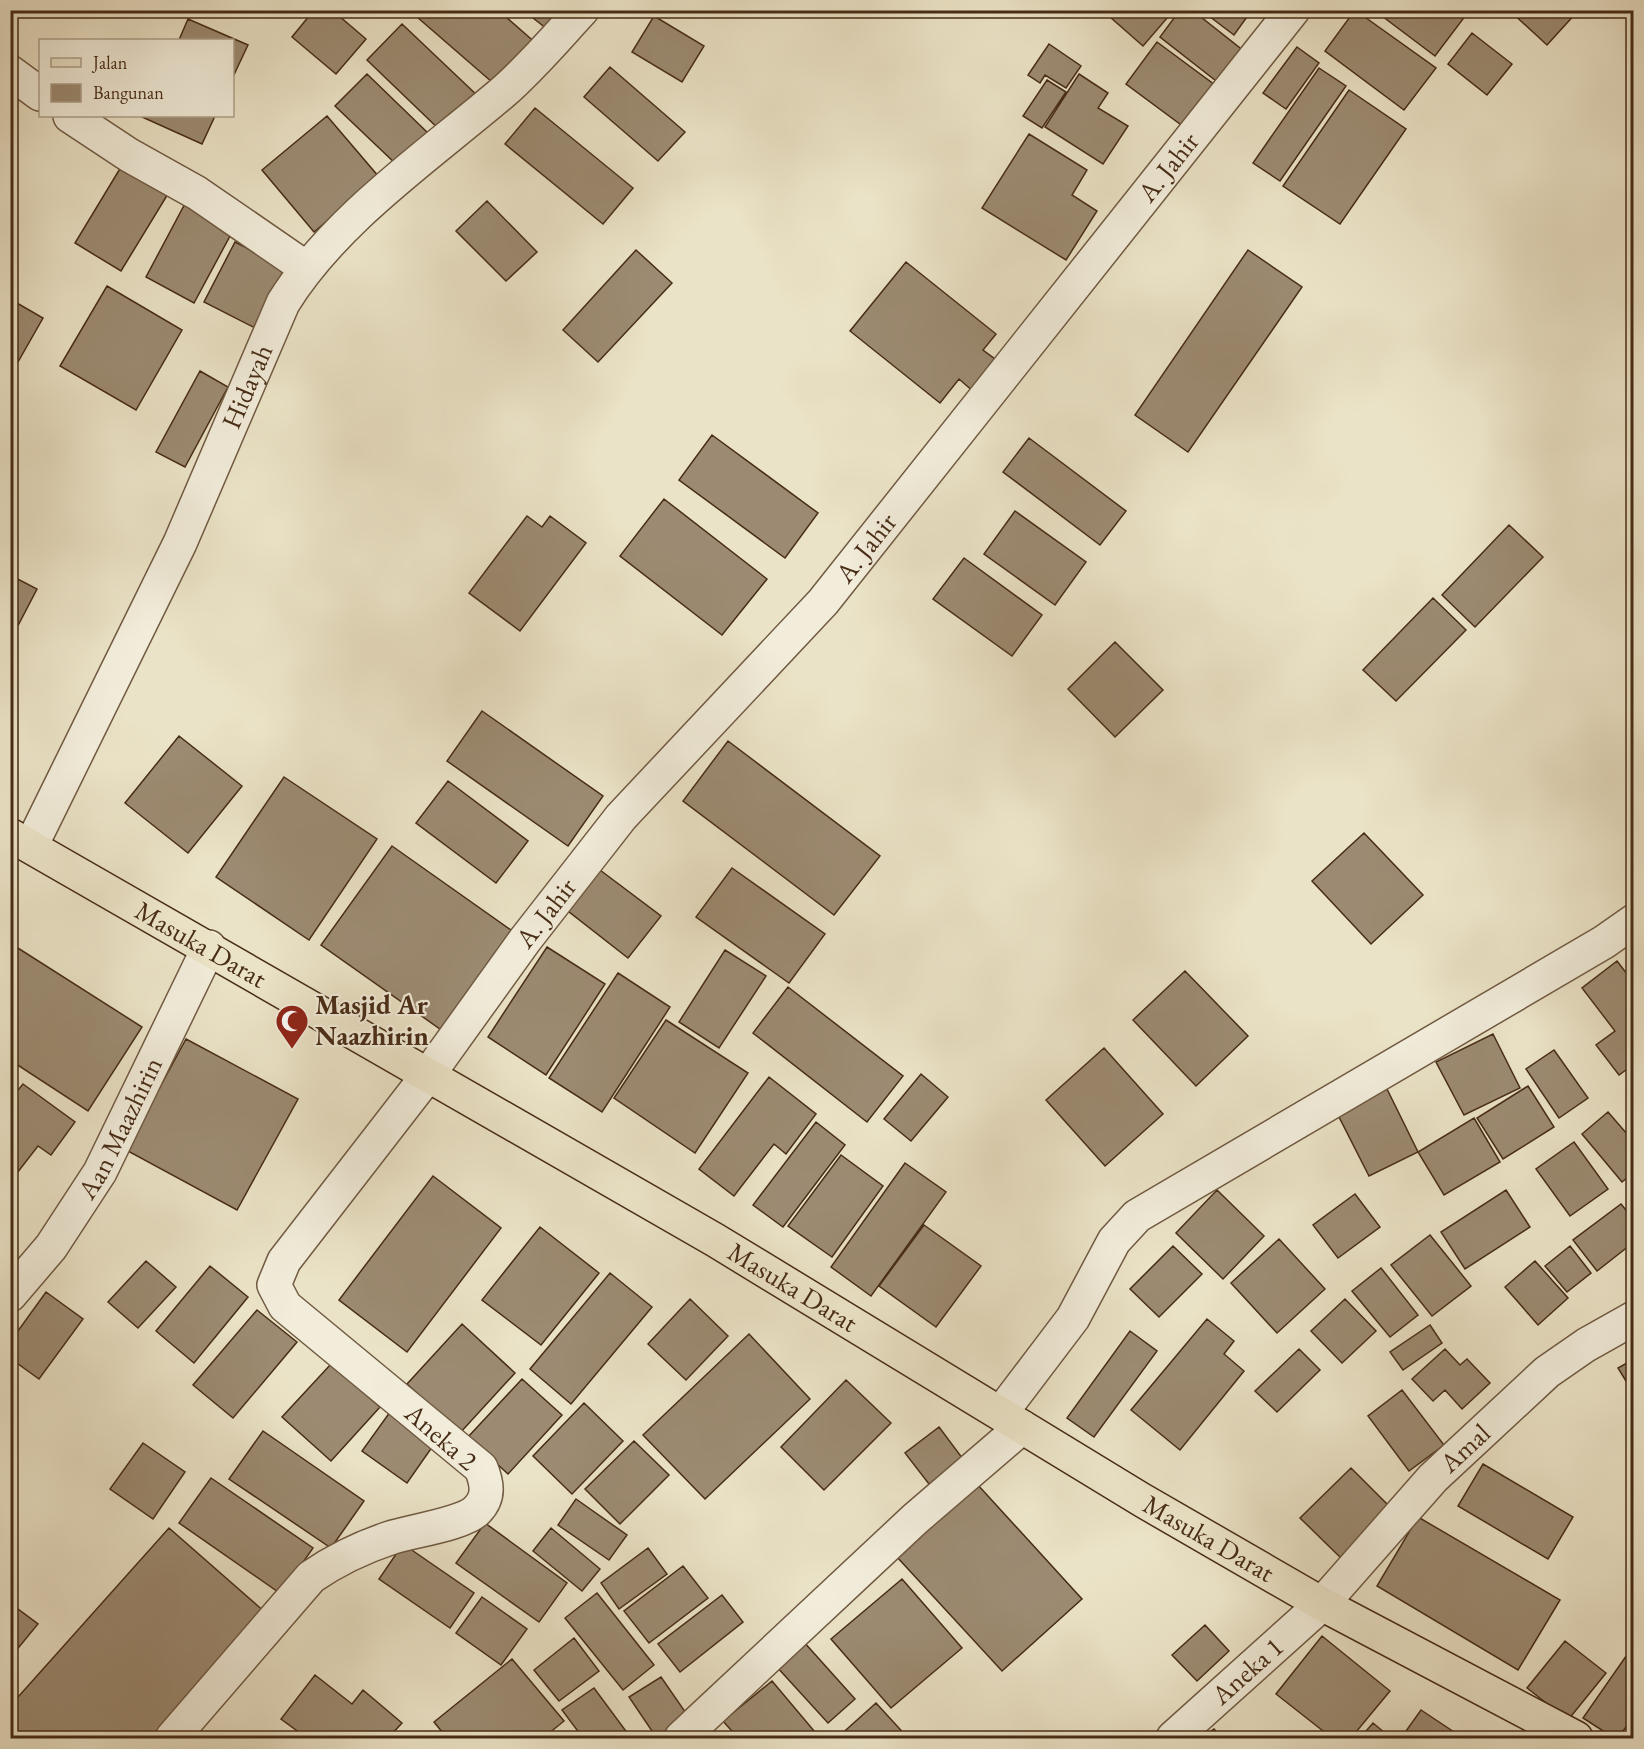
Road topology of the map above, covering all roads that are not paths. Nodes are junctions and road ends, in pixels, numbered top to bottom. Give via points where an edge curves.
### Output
1 (582, 10) edge
2 (1293, 10) edge
3 (10, 72) edge
4 (39, 93) edge
5 (72, 117) edge
6 (306, 268) junction
7 (21, 840) edge
8 (1634, 921) edge
9 (209, 947) junction
10 (428, 1076) junction
11 (10, 1295) edge
12 (1634, 1318) edge
13 (1011, 1420) junction
14 (1322, 1604) junction
15 (172, 1738) edge
16 (681, 1738) edge
17 (1173, 1738) edge
18 (1576, 1738) edge

1 - 6 street, Hidayah via 505,90 373,202
2 - 10 street, A. Jahir via 823,602 621,817 525,939
3 - 4 street
5 - 6 street via 197,193
6 - 7 street, Hidayah via 283,303 180,543
7 - 9 main road, Masuka Darat
8 - 13 street via 1137,1216 1114,1241
9 - 10 main road, Masuka Darat
9 - 11 street, Aan Maazhirin via 100,1172 51,1247
10 - 13 main road, Masuka Darat via 714,1240
10 - 15 street, Aneka 2 via 284,1261 274,1286 285,1305 481,1468 487,1483 486,1495 477,1510 460,1520 388,1539 311,1577
12 - 14 street, Amal via 1547,1372 1433,1478
13 - 14 main road, Masuka Darat
13 - 16 street via 915,1519
14 - 17 street, Aneka 1
14 - 18 main road, Masuka Darat

